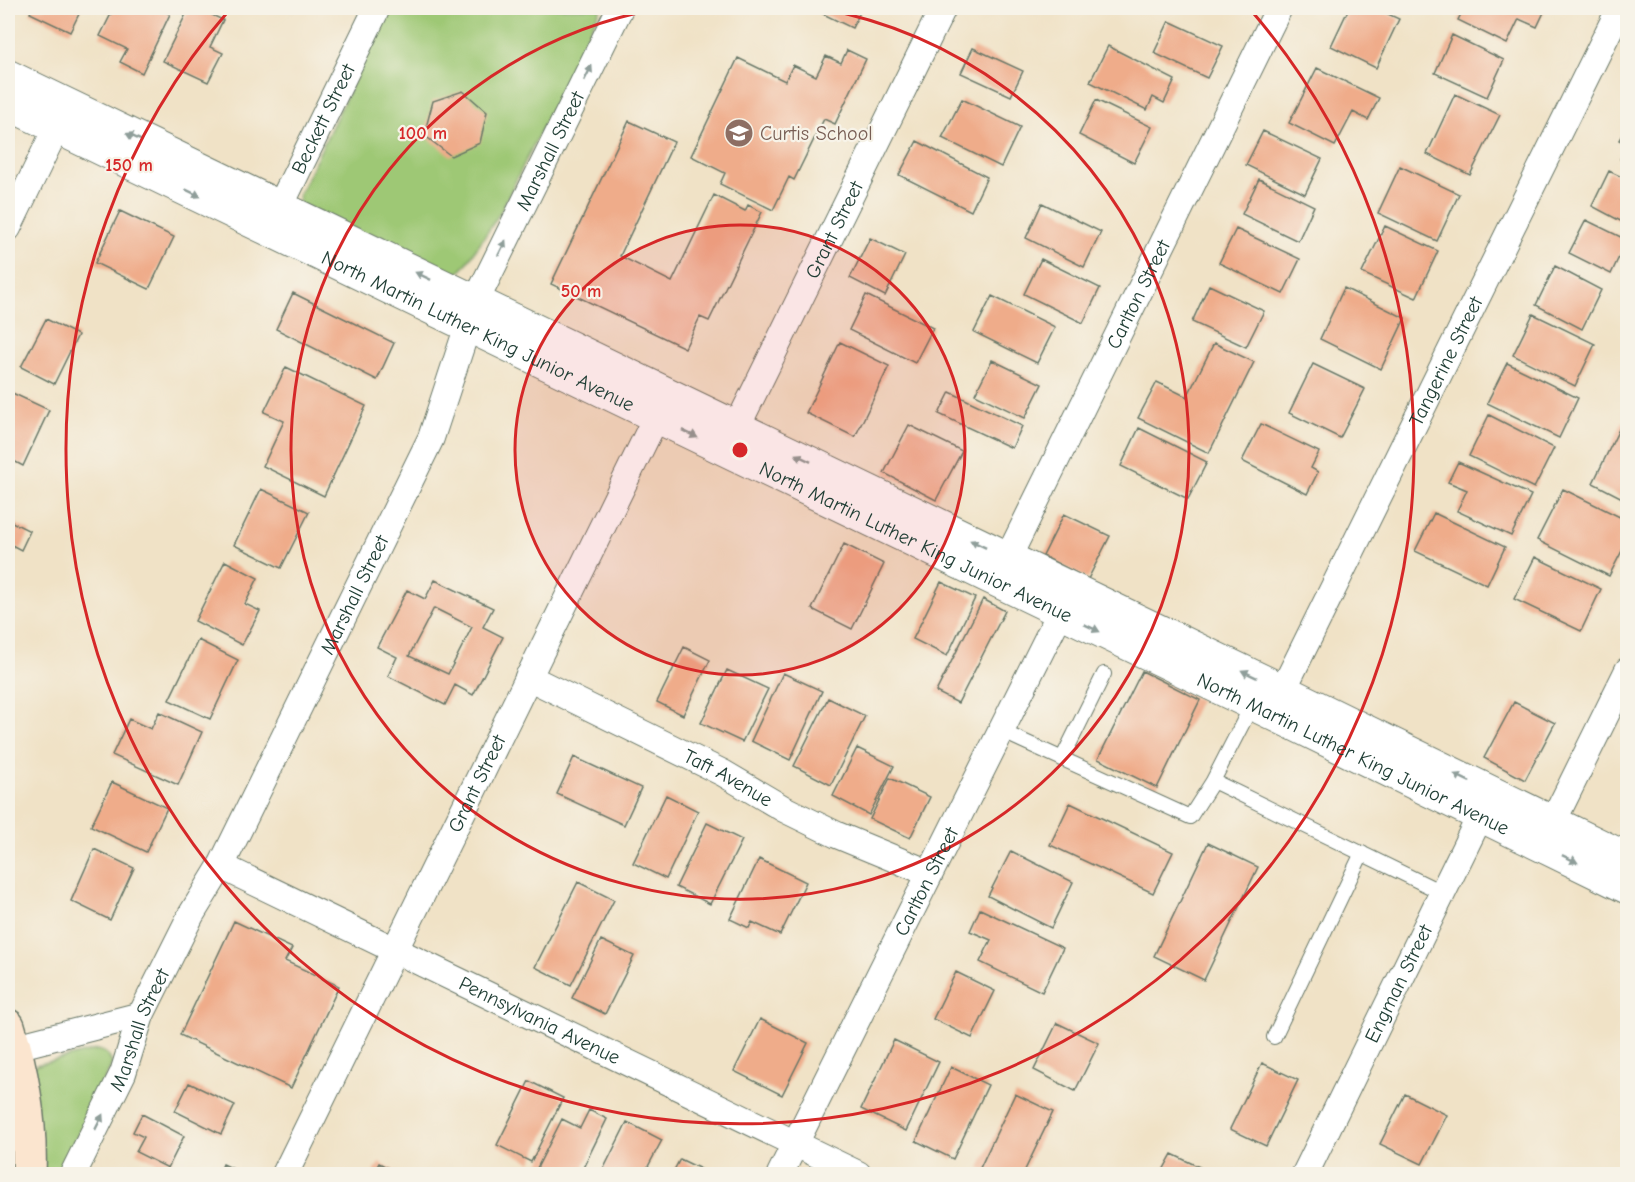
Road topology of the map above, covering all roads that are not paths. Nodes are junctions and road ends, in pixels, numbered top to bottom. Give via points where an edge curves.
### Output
1 (377, 8) edge
2 (620, 8) edge
3 (943, 8) edge
4 (1280, 8) edge
5 (1620, 8) edge
6 (8, 76) edge
7 (8, 104) edge
8 (62, 117) junction
9 (274, 218) junction
10 (8, 228) edge
11 (472, 314) junction
12 (662, 405) junction
13 (731, 439) junction
14 (1002, 570) junction
15 (1066, 600) junction
16 (1628, 670) edge
17 (1104, 674) dead end
18 (528, 677) junction
19 (1268, 703) junction
20 (1000, 731) junction
21 (1062, 759) junction
22 (1213, 781) junction
23 (1486, 805) junction
24 (1547, 834) junction
25 (1362, 853) junction
26 (1628, 859) edge
27 (221, 866) junction
28 (929, 873) junction
29 (1628, 888) edge
30 (1443, 893) junction
31 (394, 951) junction
32 (141, 1015) junction
33 (1274, 1037) dead end
34 (10, 1041) edge
35 (795, 1144) junction
36 (30, 1162) edge
37 (73, 1174) edge
38 (285, 1174) edge
39 (780, 1174) edge
40 (858, 1174) edge
41 (1305, 1174) edge

1 - 9 street, Beckett Street
11 -> 2 street, Marshall Street
3 - 13 street, Grant Street
4 - 14 street, Carlton Street
5 - 19 street, Tangerine Street
6 - 8 street, North Martin Luther King Junior Avenue
7 - 8 street, North Martin Luther King Junior Avenue
8 - 9 street, North Martin Luther King Junior Avenue
8 - 10 street
9 - 11 street, North Martin Luther King Junior Avenue
11 - 12 street, North Martin Luther King Junior Avenue
11 - 27 street, Marshall Street via 431,438
12 - 13 street, North Martin Luther King Junior Avenue
12 - 18 street, Grant Street
13 - 14 street, North Martin Luther King Junior Avenue
14 - 15 street, North Martin Luther King Junior Avenue
15 - 19 street, North Martin Luther King Junior Avenue
15 - 20 street, Carlton Street
16 - 24 street
17 - 21 lane
18 - 28 street, Taft Avenue via 723,773 837,835
18 - 31 street, Grant Street
19 - 22 lane
19 - 23 street, North Martin Luther King Junior Avenue
20 - 21 lane
20 - 28 street, Carlton Street
21 - 22 lane via 1190,818
22 - 25 lane
23 - 24 street, North Martin Luther King Junior Avenue
23 - 30 street, Engman Street
24 - 26 street, North Martin Luther King Junior Avenue
24 -> 29 street, North Martin Luther King Junior Avenue
25 - 30 lane
25 - 33 lane
27 - 31 street, Pennsylvania Avenue
27 - 32 street, Marshall Street via 191,915
28 - 35 street, Carlton Street
30 - 41 street, Engman Street
31 - 35 street, Pennsylvania Avenue
31 - 38 street, Grant Street
32 - 34 street
37 -> 32 street, Marshall Street via 123,1073
34 - 36 main road via 25,1096
35 - 39 street, Carlton Street
35 - 40 street, Pennsylvania Avenue

